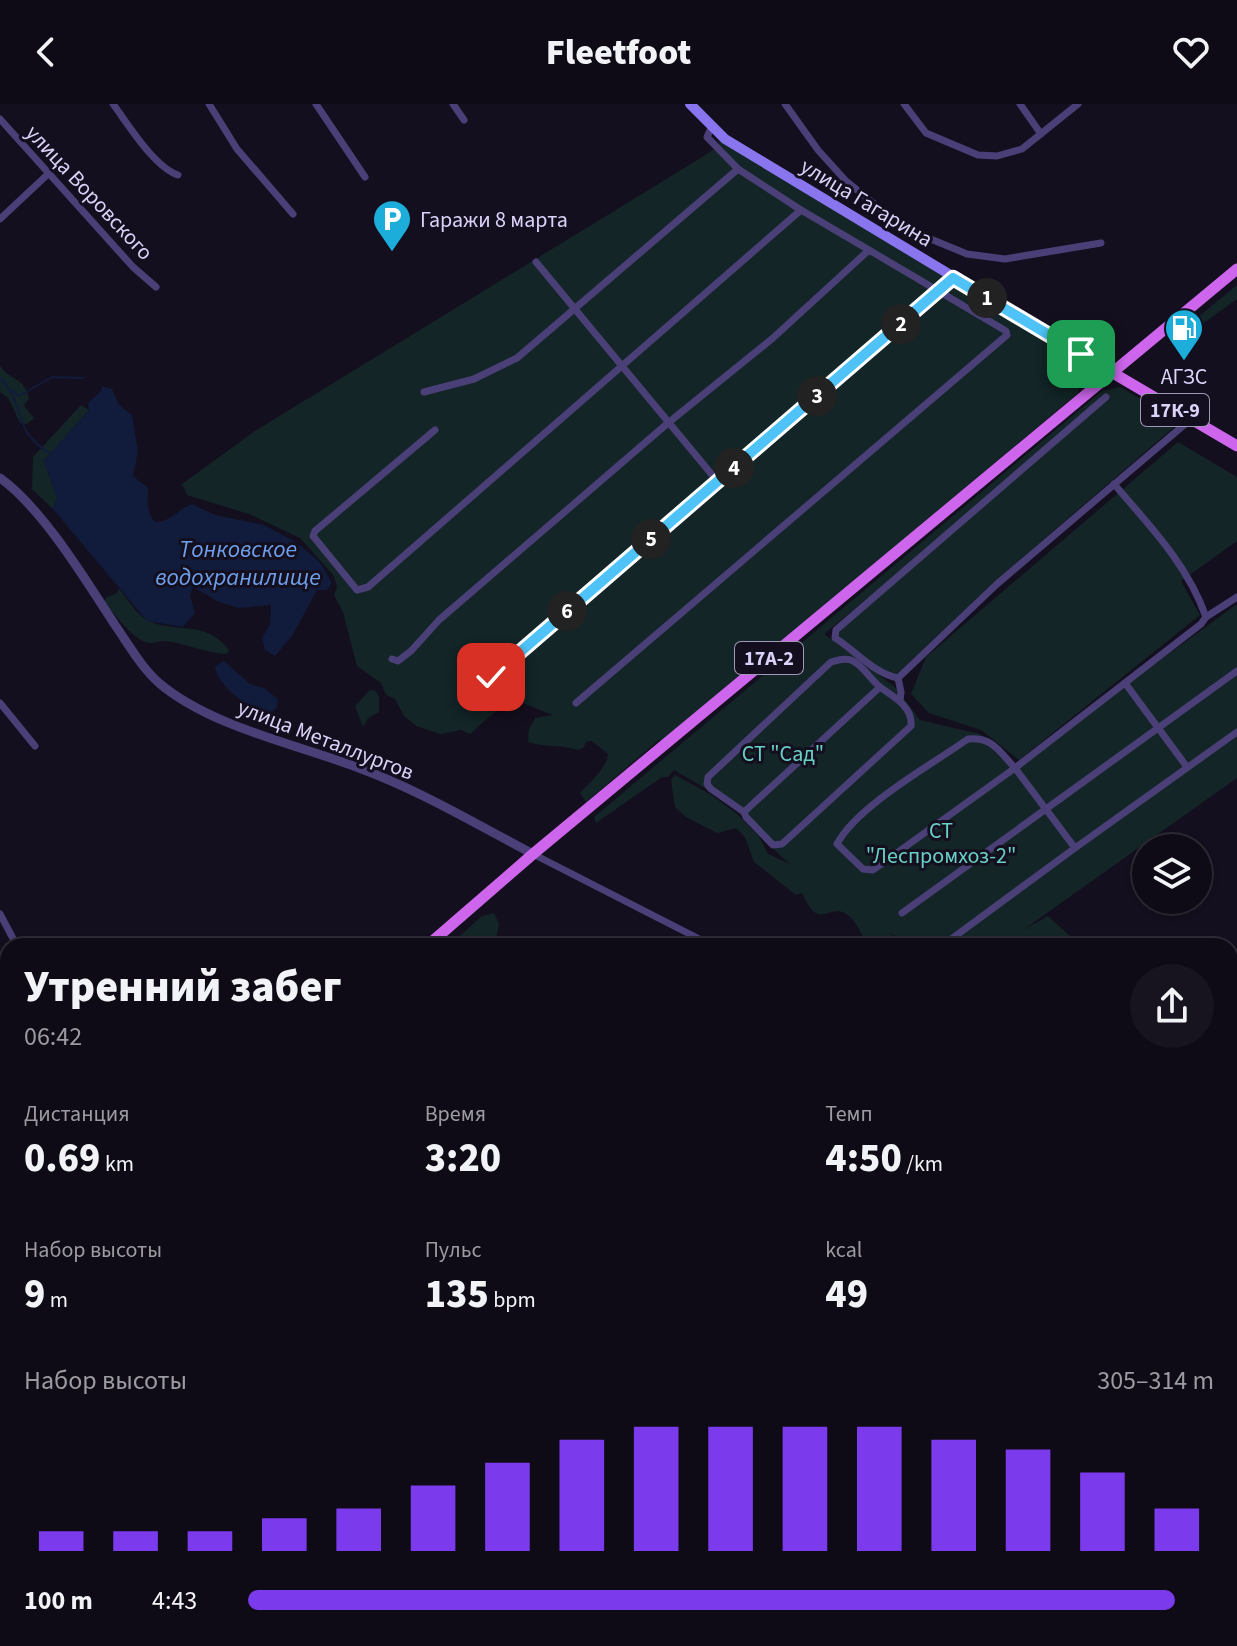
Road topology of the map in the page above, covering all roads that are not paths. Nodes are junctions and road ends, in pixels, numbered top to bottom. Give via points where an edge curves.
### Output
1 (113, 104) edge
2 (209, 104) edge
3 (316, 104) edge
4 (453, 104) edge
5 (690, 104) edge
6 (785, 104) edge
7 (904, 104) edge
8 (1020, 104) edge
9 (1078, 104) edge
10 (0, 119) edge
11 (464, 120) dead end
12 (712, 126) junction
13 (1041, 134) junction
14 (738, 169) junction
15 (47, 175) junction
16 (178, 175) dead end
17 (365, 177) dead end
18 (801, 210) junction
19 (293, 214) dead end
20 (0, 219) edge
21 (1101, 243) dead end
22 (869, 250) junction
23 (536, 262) dead end
24 (1237, 269) edge
25 (953, 278) junction
26 (156, 287) dead end
27 (939, 291) junction
28 (575, 310) junction
29 (622, 367) junction
30 (1113, 373) junction
31 (424, 392) dead end
32 (1106, 397) dead end
33 (1191, 419) junction
34 (668, 423) junction
35 (435, 430) dead end
36 (1237, 446) edge
37 (0, 478) edge
38 (718, 482) junction
39 (1114, 484) junction
40 (1237, 597) edge
41 (1206, 617) junction
42 (392, 659) dead end
43 (1237, 671) edge
44 (898, 678) junction
45 (1125, 683) junction
46 (880, 687) junction
47 (461, 700) dead end
48 (900, 701) junction
49 (0, 703) edge
50 (576, 703) dead end
51 (1158, 727) junction
52 (1237, 732) edge
53 (35, 746) dead end
54 (1187, 767) junction
55 (1015, 768) junction
56 (1045, 808) junction
57 (744, 812) junction
58 (1075, 848) junction
59 (533, 854) junction
60 (902, 913) dead end
61 (2, 917) edge
62 (13, 938) edge
63 (436, 938) edge
64 (697, 938) edge
65 (953, 938) edge

1 - 16 street via 153,156
2 - 19 street via 237,149
3 - 17 street
4 - 11 street
5 - 12 main road, улица Гагарина
6 - 21 street via 846,181 904,228 967,254 1005,259
7 - 13 street via 926,133 978,155 1022,149
8 - 13 street
9 - 13 street
10 - 15 street, улица Воровского
12 - 14 street via 707,137
12 - 25 main road, улица Гагарина via 725,139
14 - 18 street
14 - 28 street
15 - 20 street
15 - 26 street, улица Воровского
18 - 22 street
18 - 29 street
22 - 27 street
22 - 34 street via 773,338
23 - 28 street
24 - 30 main road, 17А-2
25 - 27 street
25 - 30 main road, улица Гагарина
27 - 38 street
27 - 50 street via 1007,335
28 - 29 street
28 - 31 street via 517,358 474,379
29 - 34 street
29 - 35 street via 368,587 357,590 313,536 315,531
30 - 33 main road, 17К-9
30 - 59 main road, 17А-2
32 - 44 street via 836,630 835,638 887,676
33 - 36 main road, 17К-9
33 - 39 street
34 - 38 street
34 - 42 street via 439,620 411,651 398,661
37 - 59 street, улица Металлургов via 21,493 160,683 242,728 362,768
38 - 47 street
39 - 41 street via 1166,546 1197,592
39 - 44 street
40 - 41 street
41 - 45 street
43 - 51 street
44 - 48 street
45 - 51 street
45 - 55 street
46 - 48 street
46 - 57 street
46 - 57 street via 854,661 831,662 708,777 711,789
48 - 57 street via 911,726 782,844 773,845
49 - 53 street
51 - 54 street
51 - 56 street
52 - 54 street
54 - 58 street
55 - 55 street via 989,741 968,739 864,812 837,844 863,869 873,870
55 - 56 street
56 - 58 street
56 - 60 street
58 - 65 street
59 - 63 main road, 17А-2
59 - 64 street, улица Металлургов
61 - 62 street

